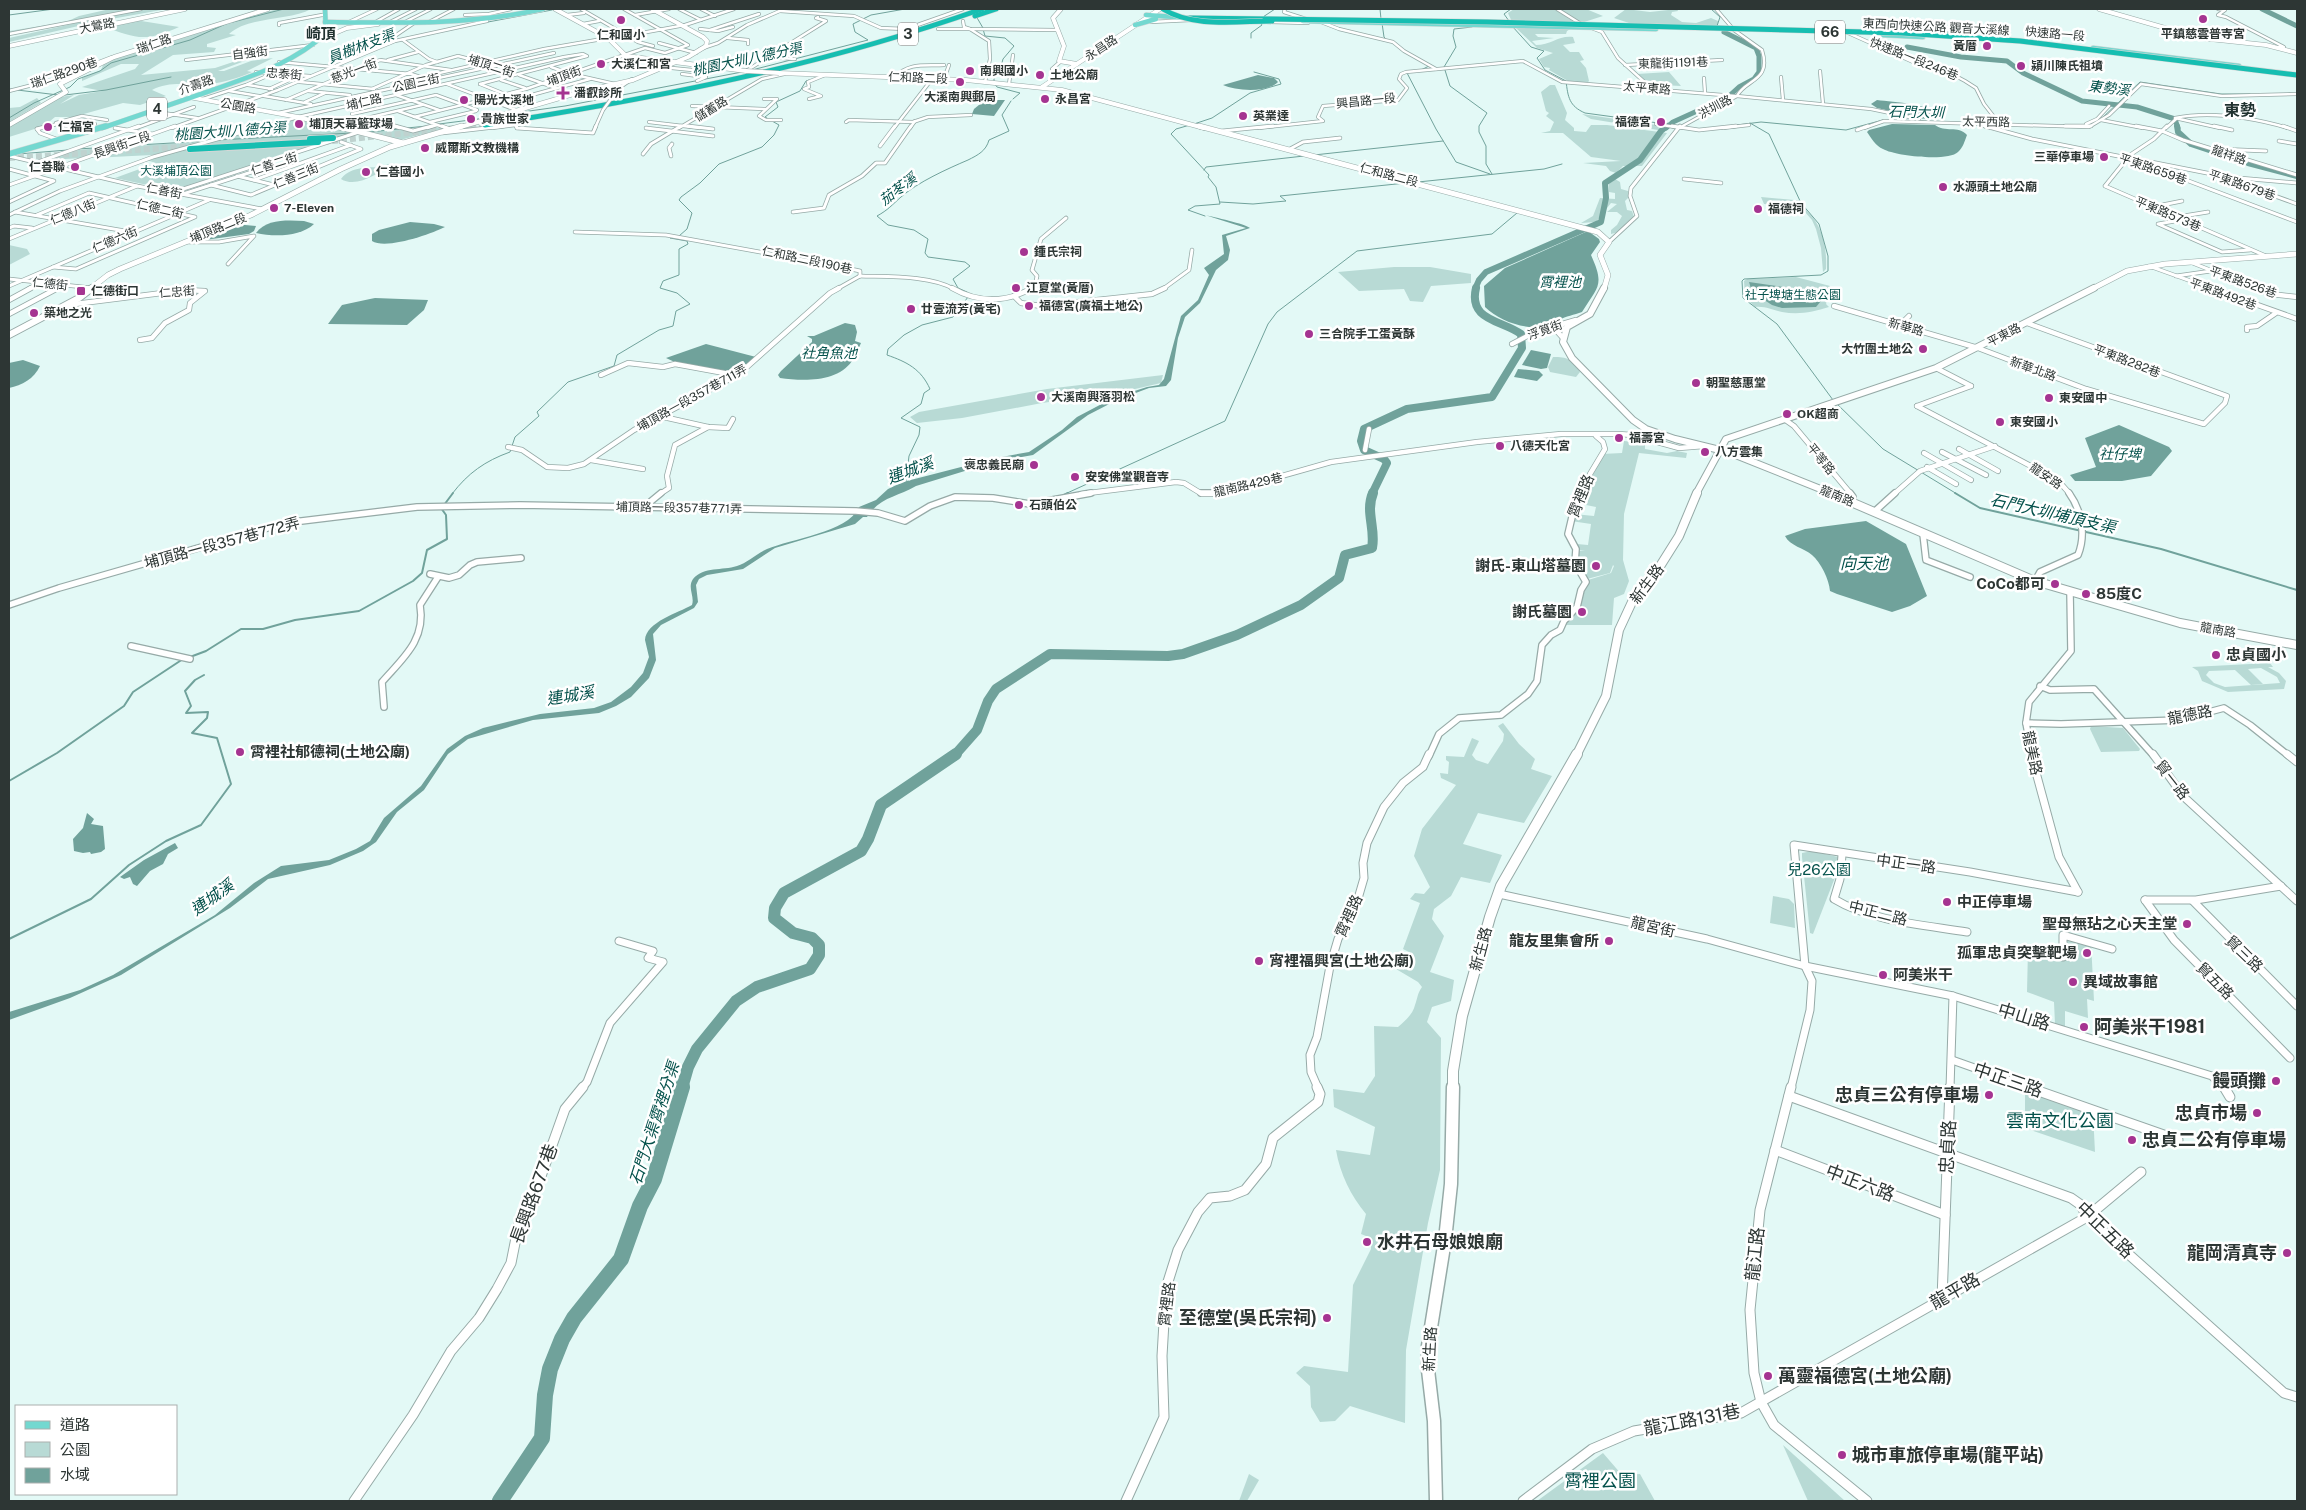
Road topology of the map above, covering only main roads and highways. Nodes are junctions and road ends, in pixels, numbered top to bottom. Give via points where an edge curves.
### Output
1 (324, 9) edge
2 (543, 9) edge
3 (969, 9) edge
4 (975, 9) edge
5 (982, 9) edge
6 (990, 9) edge
7 (996, 9) edge
8 (1162, 9) edge
9 (1171, 9) edge
10 (1175, 17) junction
11 (1182, 18) junction
12 (1190, 18) junction
13 (1203, 19) junction
14 (1266, 19) junction
15 (963, 20) junction
16 (1226, 20) junction
17 (1235, 21) road end
18 (325, 22) junction
19 (1364, 22) junction
20 (1516, 24) junction
21 (1135, 26) road end
22 (1719, 28) junction
23 (1733, 29) junction
24 (891, 37) junction
25 (833, 56) junction
26 (2297, 75) edge
27 (151, 111) junction
28 (513, 120) junction
29 (496, 121) tunnel mouth
30 (485, 125) tunnel mouth
31 (334, 138) tunnel mouth
32 (318, 142) tunnel mouth
33 (206, 145) tunnel mouth
34 (190, 149) tunnel mouth
35 (9, 154) edge

1 - 18 main road
1 - 18 main road
2 - 18 main road via 487,21
3 - 24 highway
4 - 24 highway, 3
5 - 25 highway, 3
6 - 15 highway
7 - 15 highway
8 - 10 main road via 1160,14
8 - 19 highway, 66, bridge via 1173,15 1198,19
9 - 19 highway, 66, bridge via 1208,17
10 - 11 main road via 1148,15
10 - 12 main road, 66
11 - 13 main road, 66
11 - 21 main road via 1153,20
12 - 14 highway
12 - 20 main road, 66, bridge
13 - 14 highway
13 - 16 main road, 66
14 - 19 highway, bridge
15 - 25 highway
16 - 17 main road
16 - 19 main road, 66
18 - 27 main road, 介壽路 / 4 via 326,32 321,39 302,54
19 - 20 main road, 66, bridge
19 - 26 highway, 東西向快速公路 觀音大溪線 / 66, bridge via 1903,34 2088,49
20 - 22 main road, 快速路一段 / 66
20 - 22 main road, 快速路一段 / 66
22 - 23 main road, 快速路一段 / 66
23 - 26 main road, 快速路一段 / 66 via 1979,40
23 - 26 main road, 快速路一段 / 66 via 1928,34 2056,44
24 - 28 highway, 3 via 703,84
25 - 28 highway, 3 via 677,93
27 - 35 main road, 介壽路 / 4
27 - 35 main road, 介壽路 / 4 via 82,135
28 - 29 highway, 3
28 - 30 highway, 3
31 - 33 highway
32 - 34 highway

